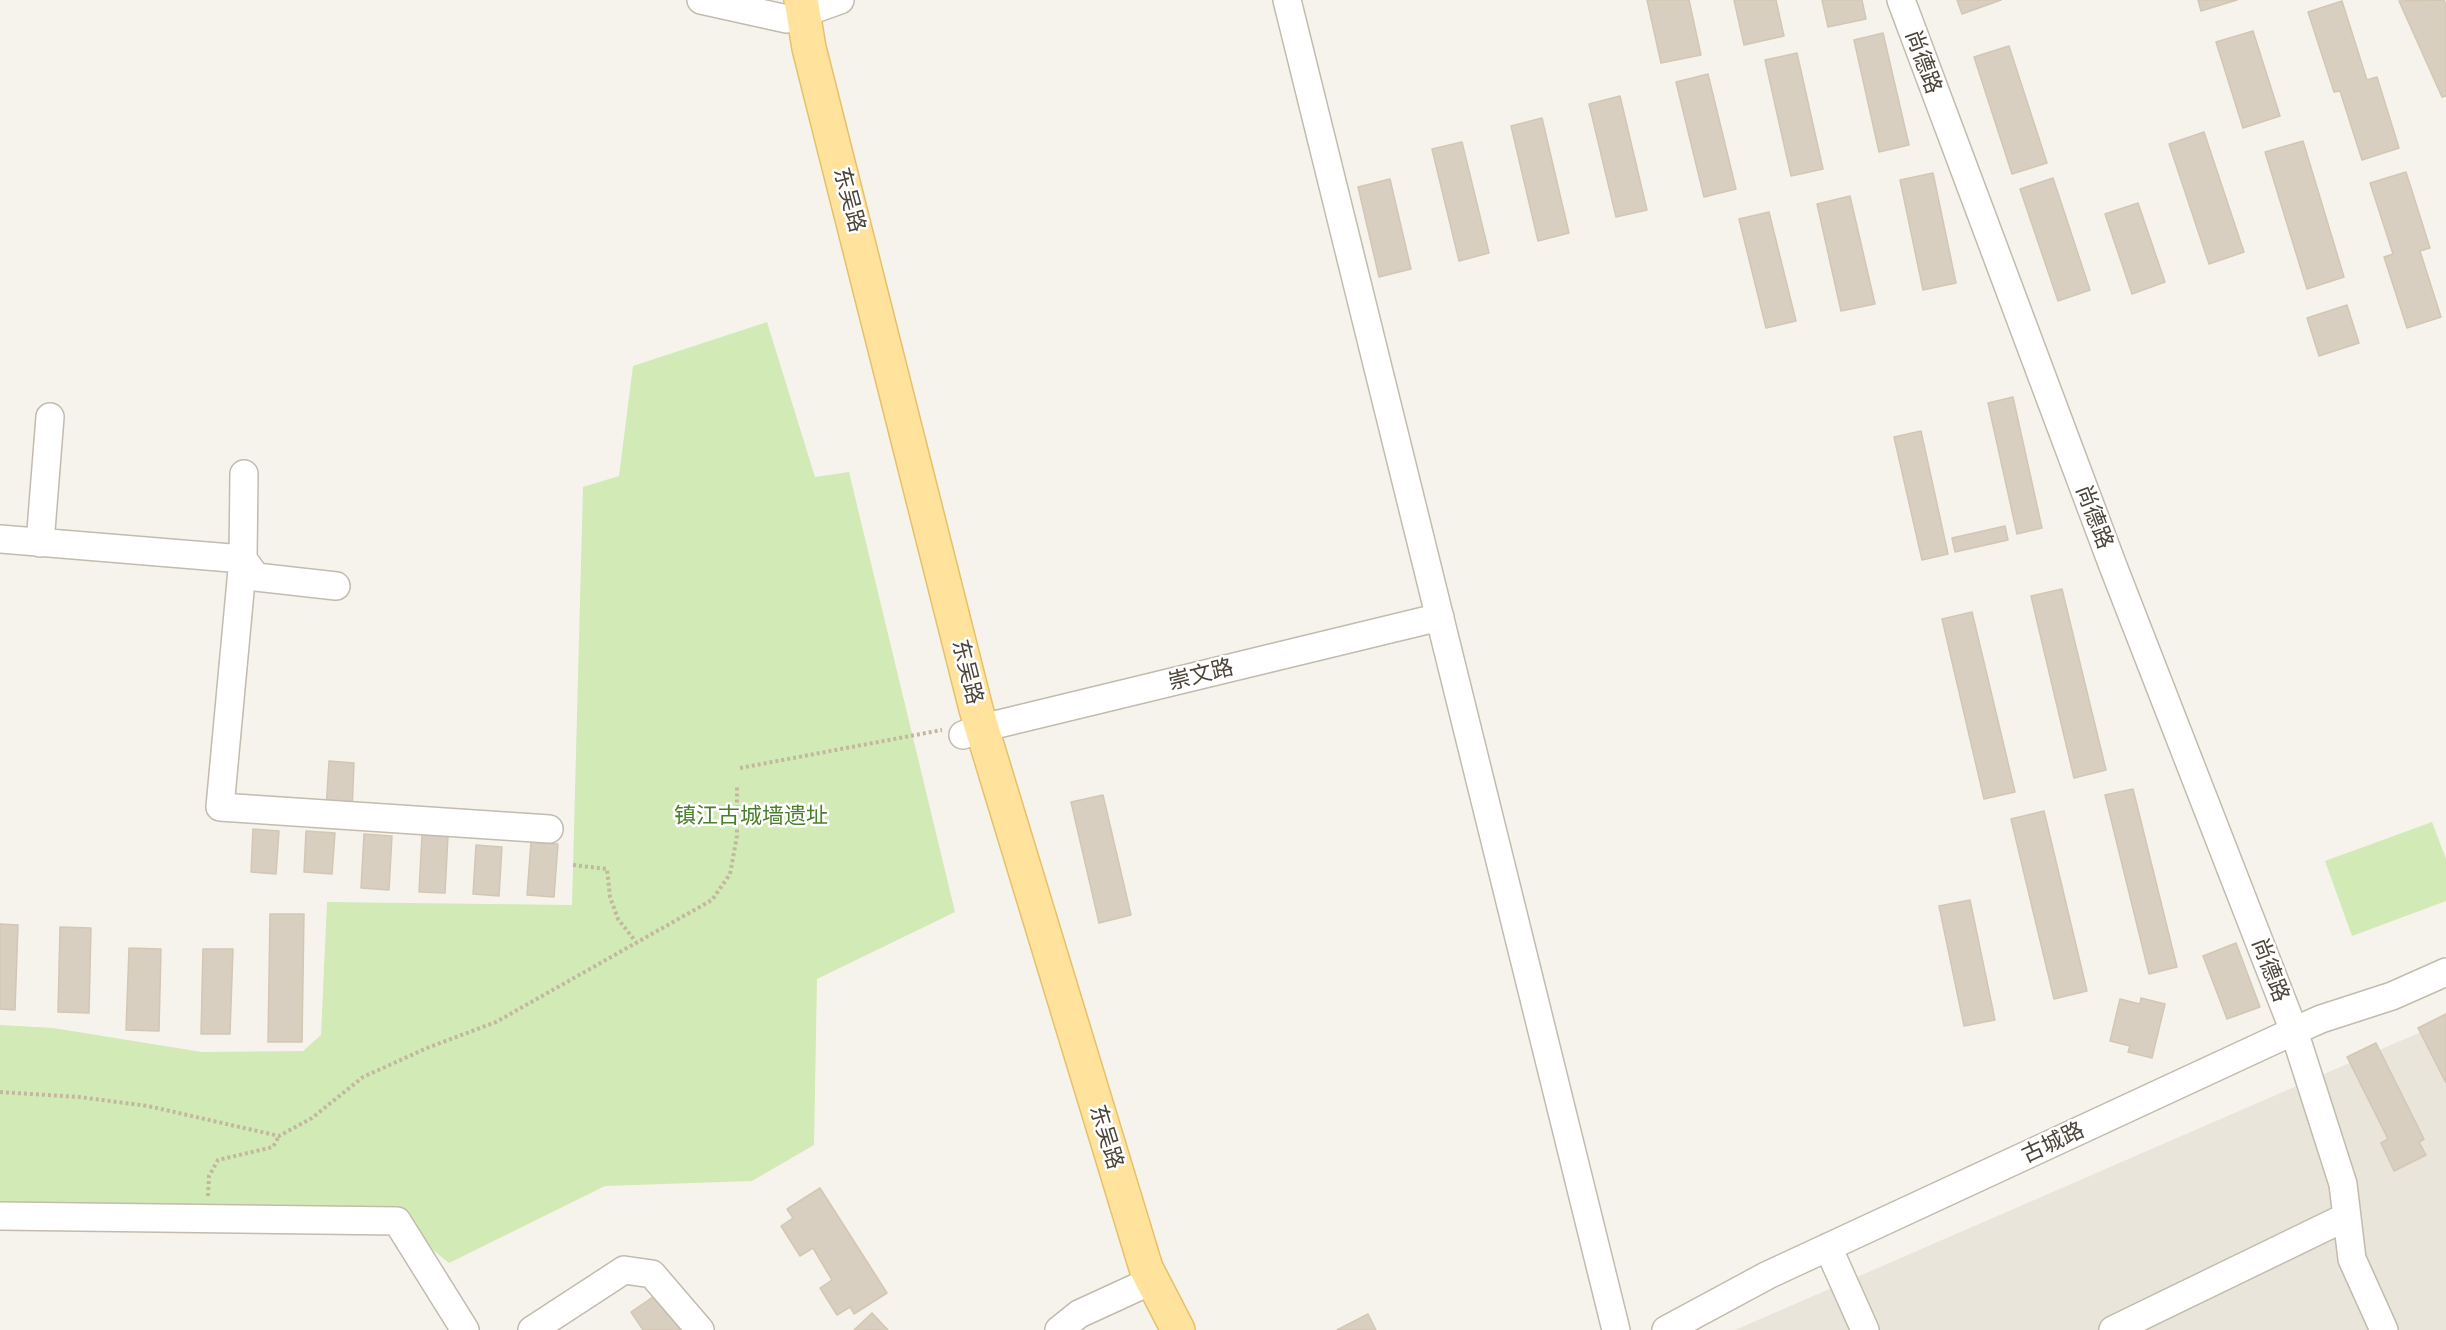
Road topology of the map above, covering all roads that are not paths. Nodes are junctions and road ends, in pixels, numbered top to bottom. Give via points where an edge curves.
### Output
1 (701, 0) edge
2 (840, 0) edge
3 (1287, 0) edge
4 (1901, 0) edge
5 (794, 8) edge
6 (50, 417) dead end
7 (244, 474) dead end
8 (0, 539) edge
9 (40, 543) junction
10 (243, 559) junction
11 (336, 585) dead end
12 (1440, 617) junction
13 (968, 729) junction
14 (549, 829) dead end
15 (2446, 972) edge
16 (2294, 1031) junction
17 (0, 1216) edge
18 (2346, 1217) junction
19 (1828, 1247) junction
20 (1145, 1284) junction
21 (465, 1330) edge
22 (532, 1330) edge
23 (700, 1330) edge
24 (1059, 1330) edge
25 (1159, 1330) edge
26 (1178, 1330) edge
27 (1616, 1330) edge
28 (1666, 1330) edge
29 (1865, 1330) edge
30 (2113, 1330) edge
31 (2384, 1330) edge

1 - 5 street
2 - 5 street
3 - 12 street
4 - 16 street, 尚德路 via 2117,577
5 - 13 main road, 东吴路 via 793,51
6 - 9 street
7 - 10 street
8 - 9 street
9 - 10 street
10 - 11 street via 256,577
10 - 14 street via 220,807
12 - 13 street, 崇文路
12 - 27 street
13 - 20 main road, 东吴路 via 1131,1274
15 - 16 street, 古城路
16 - 18 street, 尚德路 via 2343,1184
16 - 19 street, 古城路
17 - 21 street via 397,1221
18 - 30 street
18 - 31 street, 尚德路 via 2352,1259
19 - 28 street, 古城路
19 - 29 street
20 - 24 street via 1079,1314
20 - 25 main road, 东吴路
20 - 26 main road, 东吴路
22 - 23 street via 624,1270 652,1274

